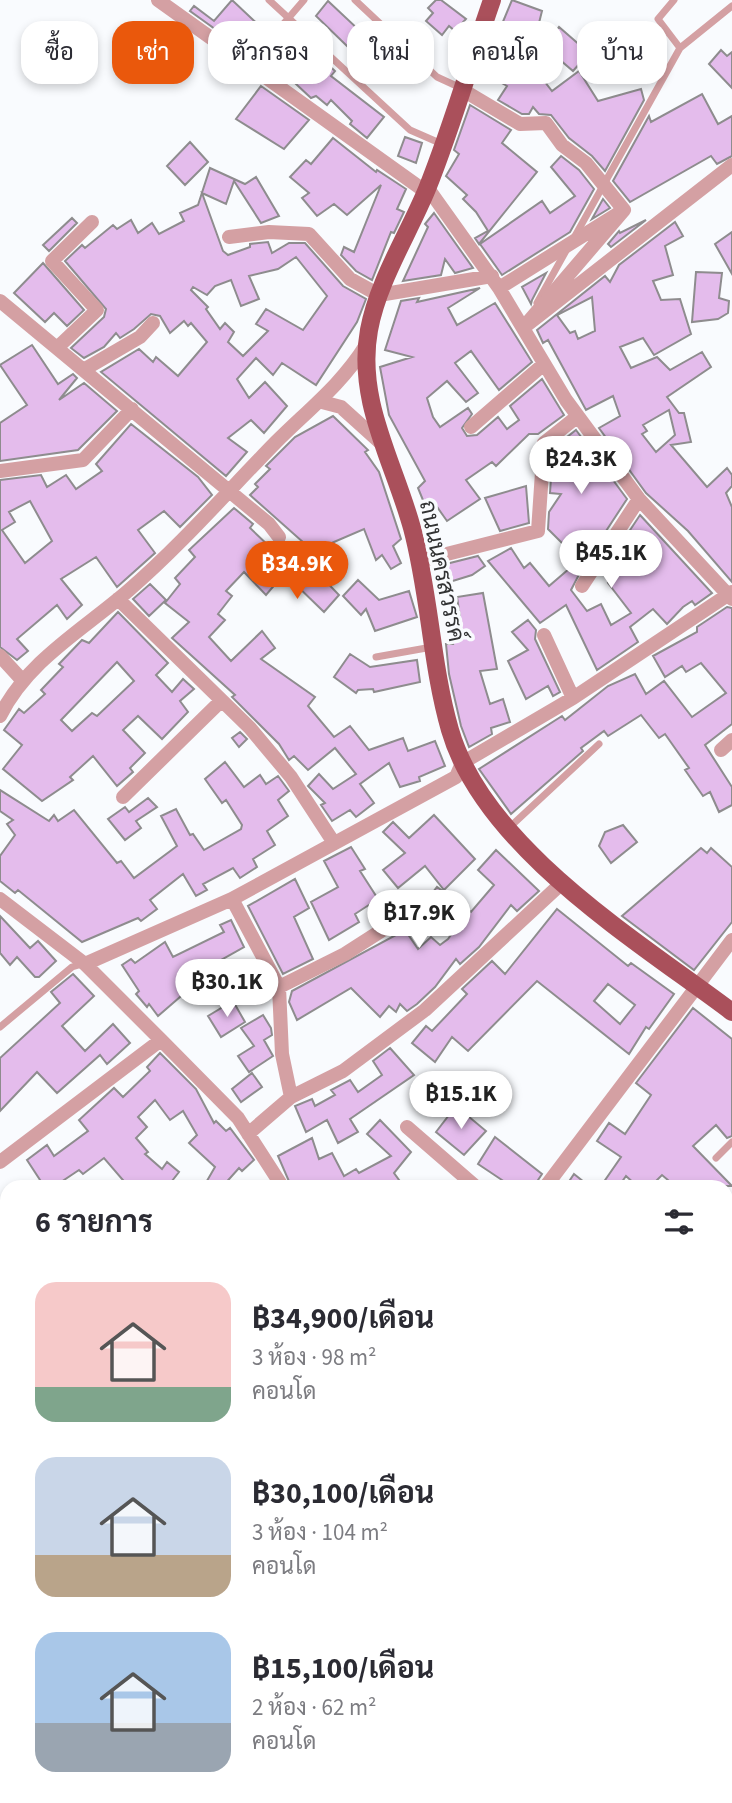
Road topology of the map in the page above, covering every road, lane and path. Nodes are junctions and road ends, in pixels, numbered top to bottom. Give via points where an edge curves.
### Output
1 (159, 0) edge
2 (269, 0) edge
3 (304, 0) edge
4 (355, 0) edge
5 (492, 0) edge
6 (674, 0) edge
7 (732, 6) edge
8 (288, 18) junction
9 (285, 21) edge
10 (208, 36) edge
11 (680, 48) junction
12 (275, 84) edge
13 (461, 89) junction
14 (443, 144) junction
15 (732, 165) edge
16 (427, 190) junction
17 (624, 210) junction
18 (92, 222) dead end
19 (229, 237) dead end
20 (496, 282) junction
21 (379, 295) junction
22 (0, 301) edge
23 (153, 323) dead end
24 (523, 328) junction
25 (366, 345) junction
26 (58, 348) junction
27 (544, 364) junction
28 (85, 369) junction
29 (321, 402) junction
30 (132, 409) junction
31 (578, 416) junction
32 (471, 427) dead end
33 (384, 446) junction
34 (0, 471) edge
35 (228, 493) junction
36 (639, 499) junction
37 (279, 537) dead end
38 (419, 561) junction
39 (582, 586) dead end
40 (730, 595) edge
41 (118, 599) junction
42 (544, 635) dead end
43 (432, 647) junction
44 (0, 656) edge
45 (376, 657) dead end
46 (23, 681) junction
47 (573, 698) junction
48 (222, 701) junction
49 (0, 716) edge
50 (599, 744) dead end
51 (462, 763) junction
52 (123, 797) dead end
53 (507, 830) junction
54 (334, 844) junction
55 (563, 882) junction
56 (0, 899) edge
57 (232, 899) junction
58 (398, 920) dead end
59 (732, 940) edge
60 (85, 964) junction
61 (696, 985) junction
62 (279, 987) junction
63 (732, 1012) edge
64 (0, 1027) edge
65 (161, 1040) junction
66 (291, 1097) junction
67 (407, 1127) dead end
68 (248, 1134) junction
69 (732, 1142) edge
70 (716, 1157) dead end
71 (0, 1162) edge
72 (278, 1180) edge
73 (468, 1180) edge
74 (550, 1180) edge

1 - 10 street
2 - 8 lane
3 - 8 lane
4 - 13 lane via 437,77
5 - 13 main road, ถนนนครสวรรค์
6 - 11 lane via 658,19
7 - 11 lane
8 - 9 lane
8 - 14 lane via 410,130
11 - 24 lane
12 - 16 street
13 - 14 main road, ถนนนครสวรรค์
13 - 17 street via 520,124 546,123
14 - 16 main road, ถนนนครสวรรค์
15 - 24 street
16 - 20 street
16 - 21 main road, ถนนนครสวรรค์
17 - 20 street
17 - 24 street
18 - 26 street via 52,261 97,310
19 - 21 street via 309,234 350,279
20 - 21 street
20 - 24 street
21 - 25 main road, ถนนนครสวรรค์
22 - 26 street
23 - 28 street via 140,337
24 - 27 street
25 - 29 street
25 - 33 main road, ถนนนครสวรรค์ via 366,383
26 - 28 street
27 - 31 street
27 - 32 street
28 - 30 street
29 - 33 street via 341,408
29 - 35 street
30 - 34 street via 83,460
30 - 35 street
31 - 36 street
31 - 38 street via 544,443 538,531
33 - 38 main road, ถนนนครสวรรค์
35 - 37 street
35 - 41 street via 174,551
36 - 39 street
36 - 40 street
38 - 43 main road, ถนนนครสวรรค์
40 - 47 street
41 - 46 street via 34,666
41 - 48 street
42 - 47 street
43 - 45 lane
43 - 51 main road, ถนนนครสวรรค์
44 - 46 street
46 - 49 street
47 - 51 street
48 - 52 street
48 - 54 street via 292,777
50 - 53 lane
51 - 53 main road, ถนนนครสวรรค์
51 - 54 street via 456,777
53 - 55 main road, ถนนนครสวรรค์
54 - 57 street
55 - 61 main road, ถนนนครสวรรค์
55 - 66 street via 425,1010 343,1071
56 - 60 street
57 - 60 street
57 - 62 street
58 - 62 street via 345,954
59 - 61 street
60 - 64 lane via 72,967
60 - 65 street
61 - 63 main road, ถนนนครสวรรค์
61 - 74 street
62 - 66 street via 282,1054
65 - 68 street via 238,1118
65 - 71 street
66 - 68 street
67 - 73 street
68 - 72 street
69 - 70 lane

